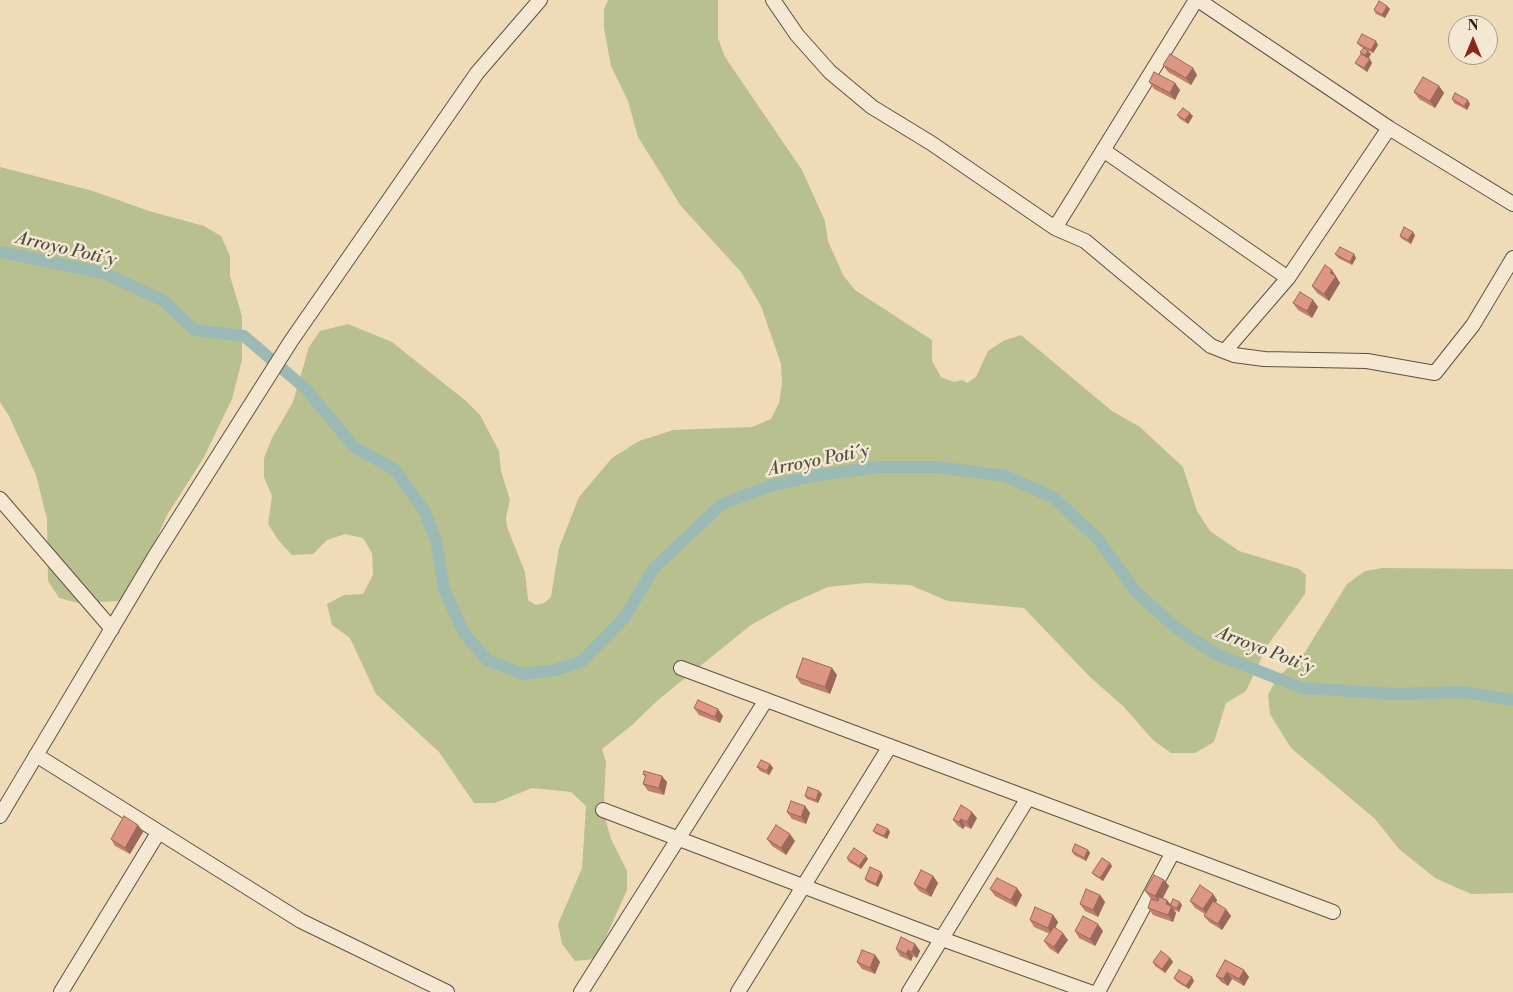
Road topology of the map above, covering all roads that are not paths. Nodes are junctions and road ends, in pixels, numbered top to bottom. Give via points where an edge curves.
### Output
1 (540, 0) edge
2 (773, 0) edge
3 (1197, 0) edge
4 (1389, 128) junction
5 (1103, 150) junction
6 (1513, 204) edge
7 (1055, 228) junction
8 (1513, 258) edge
9 (1288, 278) junction
10 (1225, 352) junction
11 (0, 498) edge
12 (112, 629) junction
13 (681, 668) dead end
14 (766, 700) junction
15 (890, 746) junction
16 (36, 755) junction
17 (1028, 798) junction
18 (603, 810) dead end
19 (0, 816) edge
20 (158, 833) junction
21 (679, 837) junction
22 (1173, 852) junction
23 (803, 885) junction
24 (1333, 912) dead end
25 (942, 939) junction
26 (61, 992) edge
27 (448, 992) edge
28 (581, 992) edge
29 (738, 992) edge
30 (909, 992) edge
31 (1090, 992) edge
32 (1098, 992) edge

1 - 12 street via 477,72 291,341
2 - 7 street via 797,35 830,72 872,106
3 - 4 street
3 - 5 street
4 - 6 street
4 - 9 street
5 - 7 street
5 - 9 street
7 - 10 street via 1085,241 1211,346
8 - 10 street via 1473,325 1435,373 1367,361 1264,359
9 - 10 street
11 - 12 street
12 - 16 street
13 - 14 street
14 - 15 street
14 - 21 street
15 - 17 street
15 - 23 street
16 - 19 street
16 - 20 street
17 - 22 street
17 - 25 street
18 - 21 street
20 - 26 street
20 - 27 street via 302,921
21 - 23 street
21 - 28 street
22 - 24 street
22 - 32 street
23 - 25 street
23 - 29 street
25 - 30 street
25 - 31 street

